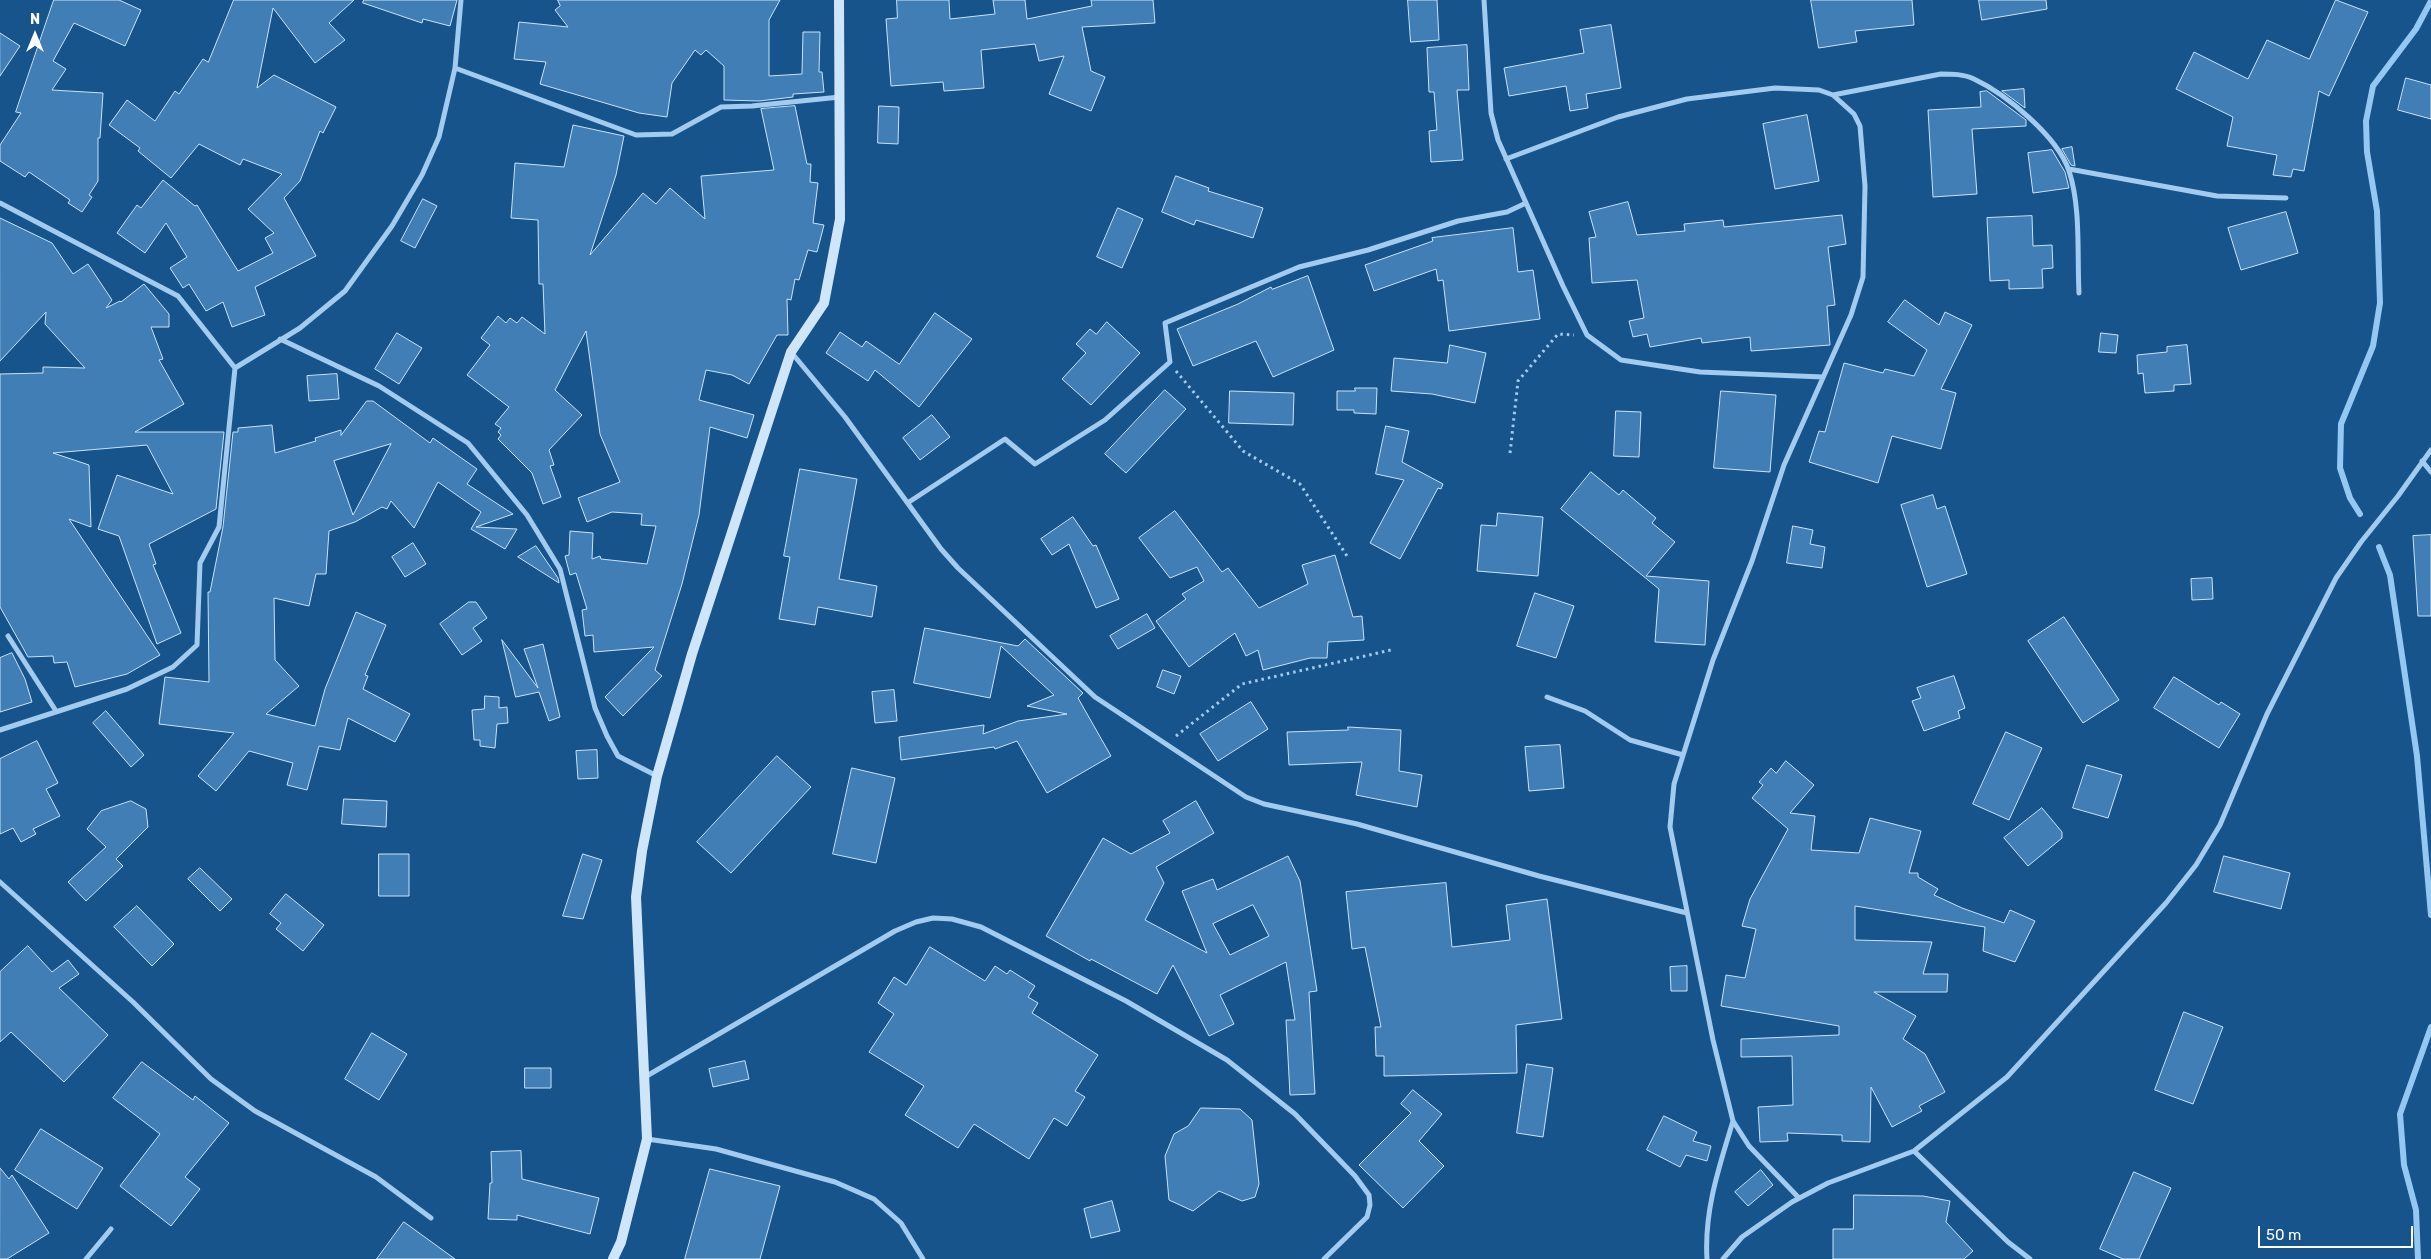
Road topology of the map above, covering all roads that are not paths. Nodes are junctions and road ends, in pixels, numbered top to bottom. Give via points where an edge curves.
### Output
1 (462, 0) edge
2 (839, 0) edge
3 (1484, 0) edge
4 (455, 68) junction
5 (1833, 94) junction
6 (840, 97) junction
7 (1506, 159) junction
8 (2069, 169) junction
9 (2286, 198) dead end
10 (0, 203) edge
11 (1526, 203) junction
12 (2079, 293) dead end
13 (280, 339) junction
14 (791, 352) junction
15 (234, 368) junction
16 (1823, 377) junction
17 (2431, 450) edge
18 (2422, 461) junction
19 (2431, 472) edge
20 (908, 502) junction
21 (8, 636) dead end
22 (1547, 698) dead end
23 (56, 712) junction
24 (0, 730) edge
25 (1683, 755) junction
26 (657, 776) junction
27 (0, 882) edge
28 (1687, 913) junction
29 (645, 1077) junction
30 (1732, 1121) junction
31 (647, 1139) junction
32 (1914, 1151) junction
33 (1799, 1198) junction
34 (431, 1218) dead end
35 (111, 1229) dead end
36 (86, 1259) edge
37 (613, 1259) edge
38 (923, 1259) edge
39 (1324, 1259) edge
40 (1707, 1259) edge
41 (1723, 1259) edge
42 (2030, 1259) edge

1 - 4 street
2 - 6 street
3 - 7 street via 1491,113
4 - 6 street via 636,135 672,134 721,107
4 - 13 street via 439,137 422,175 392,226 345,291 300,328
5 - 7 street via 1819,90 1775,88 1687,99 1618,118
5 - 8 street via 1940,74 1957,74 1973,79 2012,101 2053,143
5 - 16 street via 1854,114 1860,126 1865,186 1864,277 1852,314
6 - 14 street via 840,219 824,303
7 - 11 street
8 - 9 street via 2217,196
8 - 12 street via 2075,193
10 - 15 street via 178,296
11 - 16 street via 1587,335 1621,360 1700,372
11 - 20 street via 1507,212 1458,222 1300,267 1165,323 1170,362 1105,420 1035,464 1005,440
13 - 15 street
13 - 26 street via 380,386 468,443 528,515 560,570 595,708 614,749 618,756
14 - 20 street via 845,417
14 - 26 street via 692,654
15 - 23 street via 219,527 200,563 197,645 173,667 127,689
16 - 25 street via 1784,465 1752,561 1713,660
17 - 18 street
18 - 19 street
18 - 32 street via 2336,578 2267,714 2220,825 2196,865 2166,903 2007,1077
20 - 28 street via 958,568 1095,697 1246,797
21 - 23 street
22 - 25 street via 1584,711 1630,740
23 - 24 street
25 - 28 street via 1674,784 1670,827
26 - 29 street via 636,897
27 - 34 street via 133,1002 210,1079 255,1112 376,1177
28 - 30 street
29 - 31 street
29 - 39 street via 896,931 933,918 952,919 981,927 1126,1001 1227,1060 1295,1114 1369,1195 1367,1216
30 - 33 street via 1749,1146
30 - 40 street via 1713,1184 1705,1233
31 - 37 street via 621,1242
31 - 38 street via 716,1149 835,1182 874,1199 901,1223
32 - 33 street via 1828,1183
32 - 42 street via 2008,1242
33 - 41 street via 1742,1237
35 - 36 street

